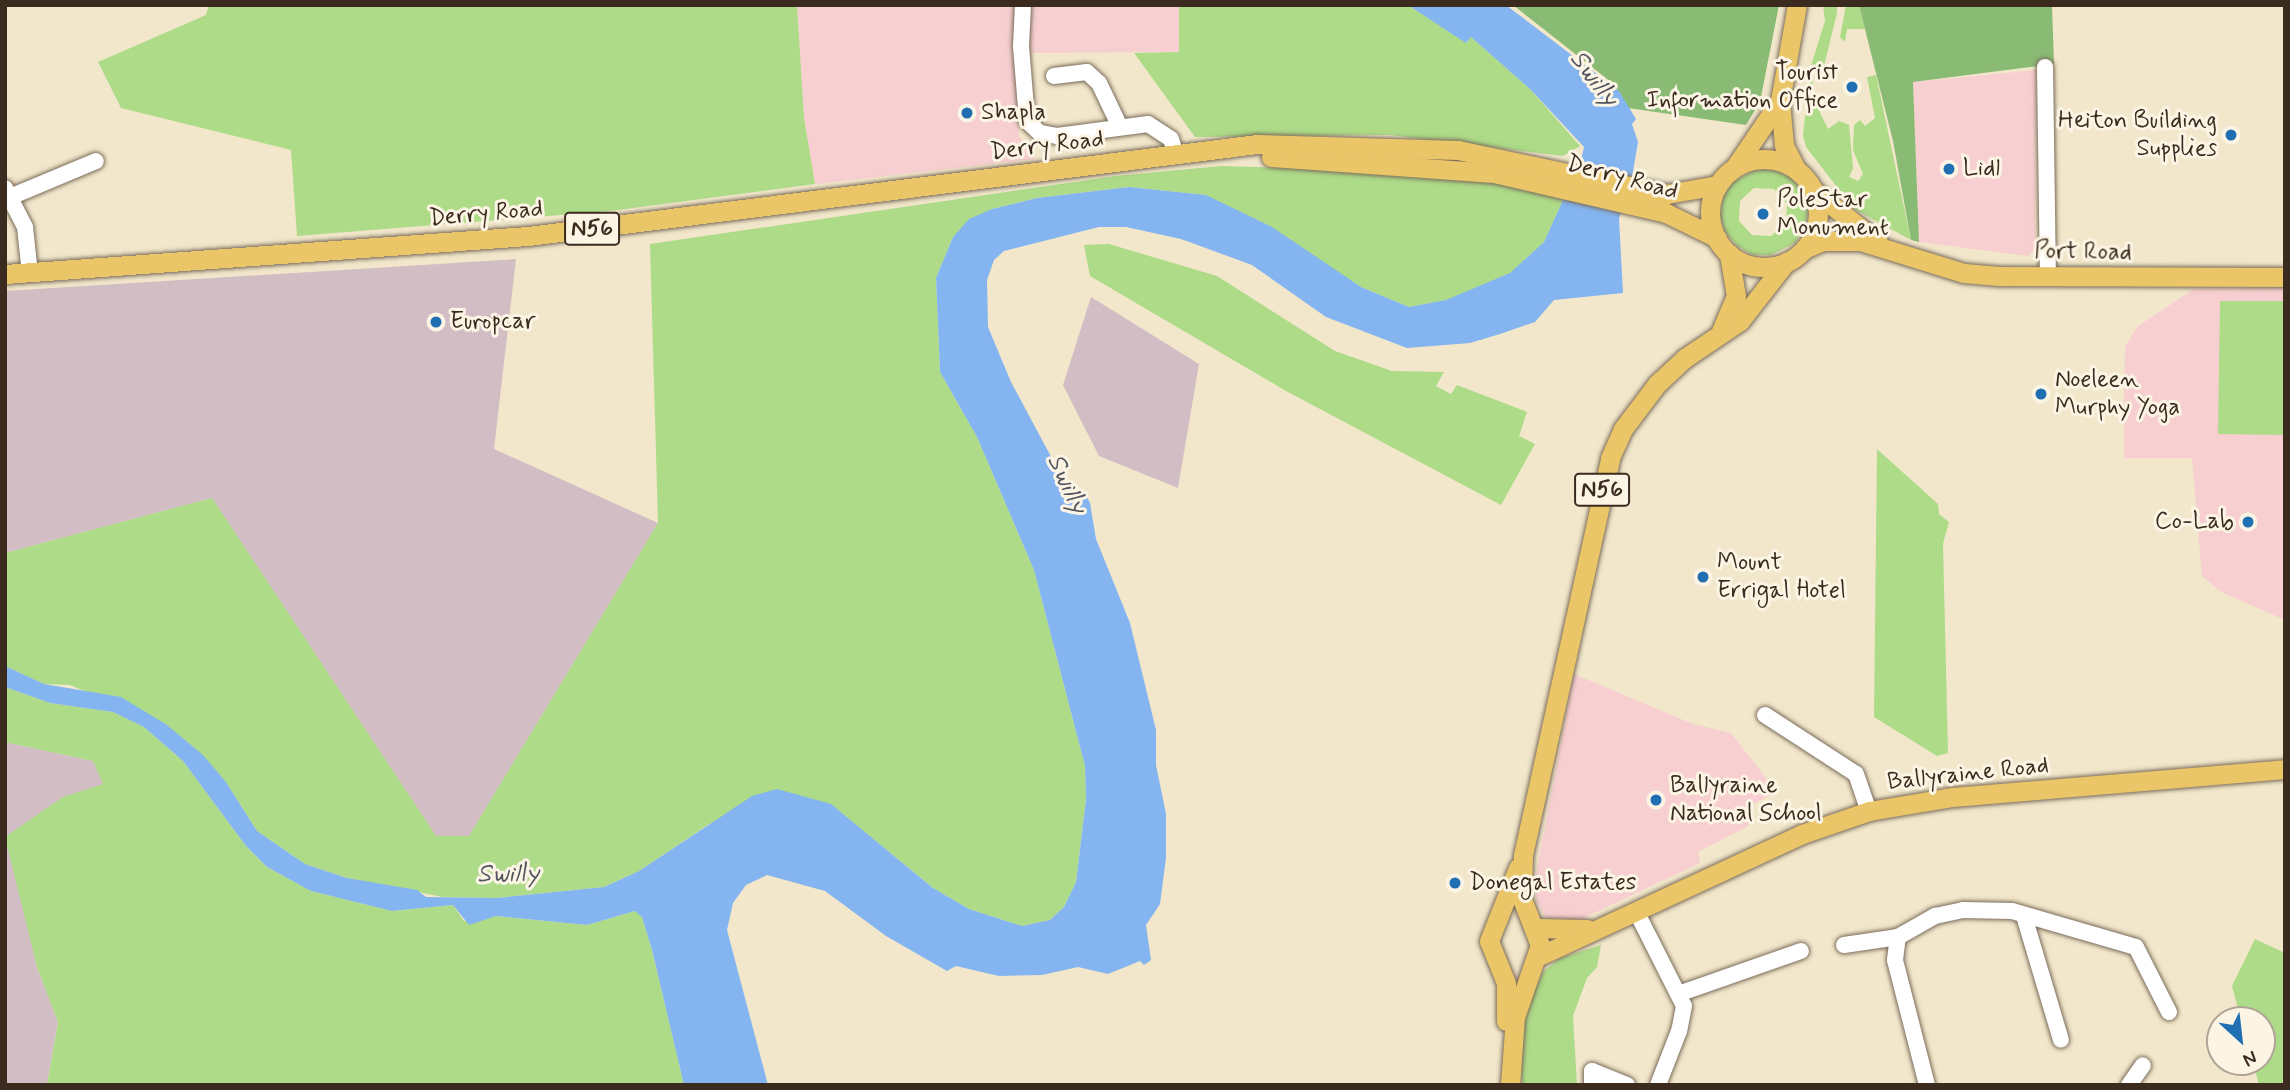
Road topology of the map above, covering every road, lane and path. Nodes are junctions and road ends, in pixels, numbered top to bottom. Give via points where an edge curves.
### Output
1 (1023, 5) edge
2 (1797, 5) edge
3 (2045, 67) dead end
4 (1054, 76) dead end
5 (1780, 101) junction
6 (1120, 127) junction
7 (1176, 155) junction
8 (96, 161) dead end
9 (1796, 169) junction
10 (1732, 170) junction
11 (1718, 185) junction
12 (1813, 191) junction
13 (7, 192) edge
14 (1637, 196) junction
15 (1723, 246) junction
16 (1885, 246) junction
17 (1804, 248) junction
18 (1786, 262) junction
19 (5, 274) edge
20 (30, 274) junction
21 (2048, 277) junction
22 (2285, 277) edge
23 (1718, 334) junction
24 (1765, 715) dead end
25 (2285, 769) edge
26 (1869, 811) junction
27 (1523, 855) junction
28 (1636, 911) junction
29 (2024, 916) junction
30 (1533, 925) junction
31 (1597, 928) junction
32 (1494, 929) junction
33 (1898, 936) junction
34 (1844, 946) dead end
35 (1801, 951) dead end
36 (1535, 958) junction
37 (1498, 962) junction
38 (1681, 993) junction
39 (2169, 1012) dead end
40 (2061, 1040) dead end
41 (1510, 1056) junction
42 (2144, 1065) dead end
43 (1510, 1085) edge
44 (1592, 1085) edge
45 (1627, 1085) edge
46 (1658, 1085) edge
47 (1927, 1085) edge
48 (2129, 1085) edge

1 - 6 street via 1027,121 1040,133 1057,136
2 - 5 main road
3 - 21 street
4 - 6 street via 1087,72 1099,83
5 - 9 main road via 1784,145
5 - 10 main road
6 - 7 street via 1148,124 1160,128 1171,139
7 - 14 main road, Derry Road / N56 via 1392,162 1553,176
7 - 20 main road, Derry Road / N56 via 528,236
8 - 13 street
9 - 10 main road via 1768,159
9 - 12 main road
10 - 11 main road
11 - 14 main road, Derry Road / N56 via 1679,195
11 - 15 main road, N56 via 1710,211
12 - 16 main road
12 - 17 main road via 1816,225
13 - 20 street via 25,227
14 - 15 main road, Derry Road / N56
15 - 18 main road, N56 via 1755,266
15 - 23 main road, N56 via 1736,296
16 - 17 main road via 1837,240
16 - 21 main road, Port Road via 1964,273
17 - 18 main road, N56
18 - 23 main road, N56 via 1746,316
19 - 20 main road, Derry Road / N56
21 - 22 main road, Port Road
23 - 27 main road, N56 via 1685,358 1648,395 1623,429 1610,458
24 - 26 street via 1856,774
25 - 26 main road, Ballyraine Road via 1953,797
26 - 28 main road, Ballyraine Road via 1802,834
27 - 30 main road, N56 via 1522,899
27 - 32 main road, N56
28 - 31 main road, Ballyraine Road
28 - 38 street
29 - 33 street via 1988,908 1963,910 1936,916
29 - 39 street via 2136,947
29 - 40 street
30 - 31 main road
30 - 32 main road via 1513,918
30 - 36 main road, N56 via 1541,942
31 - 36 main road, Ballyraine Road
32 - 37 main road, N56 via 1490,947
33 - 34 street
33 - 47 street via 1895,960
35 - 38 street
36 - 37 main road via 1518,968
36 - 41 main road, N56 via 1515,1017
37 - 41 main road, N56 via 1506,983 1505,1033
38 - 46 street via 1683,1018
41 - 43 main road, N56
42 - 48 street
44 - 45 street via 1592,1072

